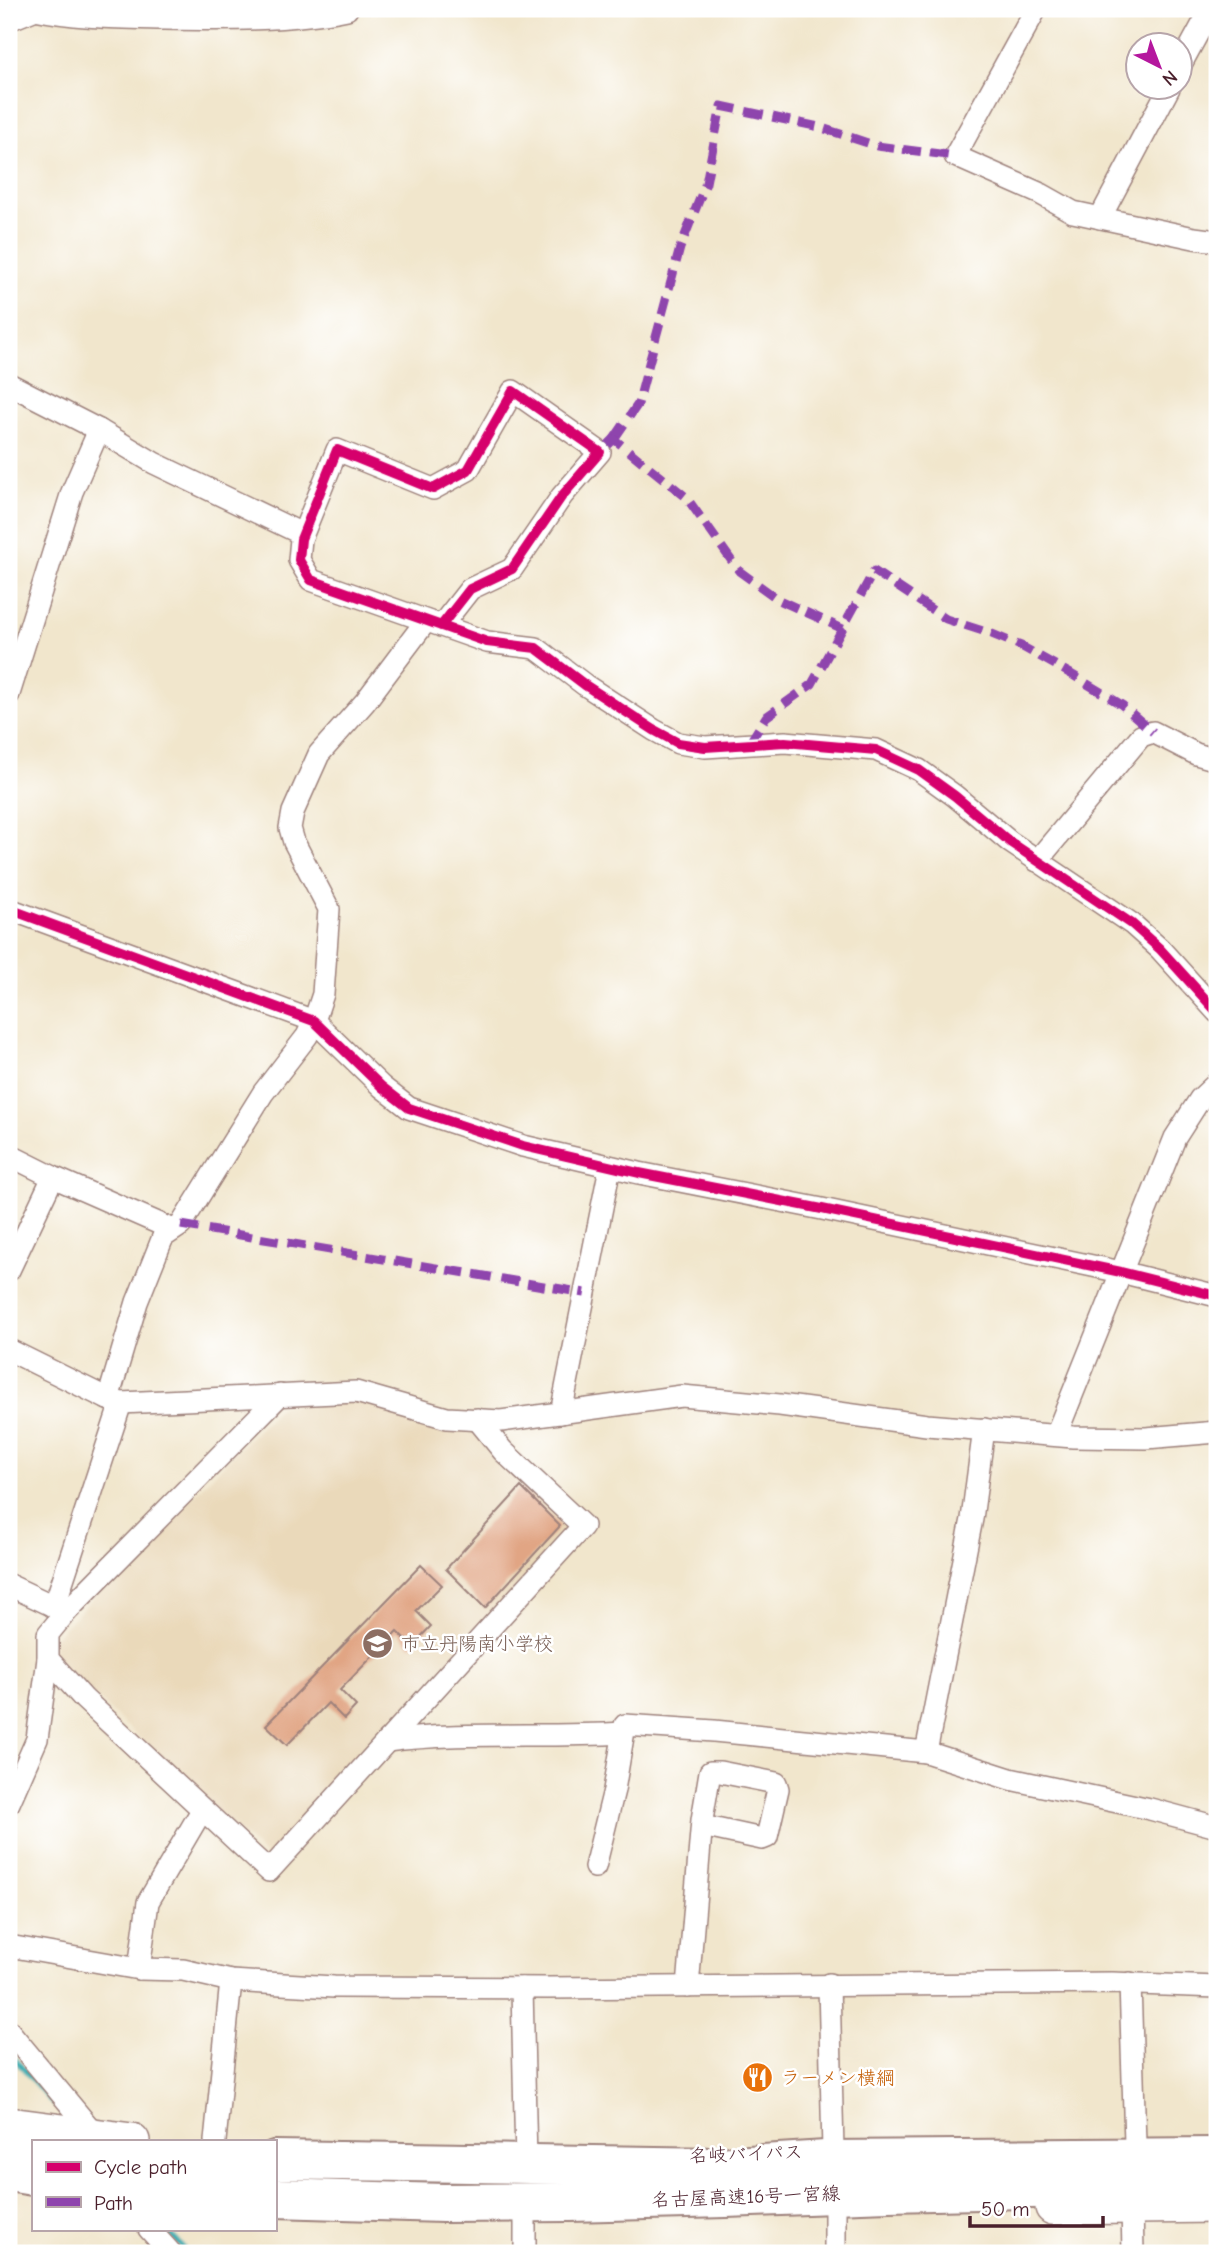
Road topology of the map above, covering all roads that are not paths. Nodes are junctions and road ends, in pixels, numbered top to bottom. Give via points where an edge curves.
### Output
1 (36, 9) edge
2 (347, 9) edge
3 (1036, 9) edge
4 (1211, 9) edge
5 (9, 20) edge
6 (1194, 41) edge
7 (1162, 102) edge
8 (1100, 218) junction
9 (1217, 240) edge
10 (9, 384) edge
11 (99, 430) junction
12 (302, 534) junction
13 (433, 623) junction
14 (9, 695) edge
15 (1217, 760) edge
16 (1037, 860) junction
17 (9, 909) edge
18 (1217, 1012) edge
19 (314, 1021) junction
20 (1217, 1083) edge
21 (9, 1155) edge
22 (611, 1167) junction
23 (53, 1177) junction
24 (163, 1237) junction
25 (9, 1270) edge
26 (1121, 1272) junction
27 (1217, 1296) edge
28 (9, 1350) edge
29 (280, 1395) junction
30 (114, 1401) junction
31 (561, 1413) junction
32 (477, 1419) junction
33 (984, 1429) junction
34 (1217, 1432) edge
35 (1056, 1435) junction
36 (9, 1585) edge
37 (60, 1609) junction
38 (48, 1659) junction
39 (623, 1733) junction
40 (387, 1741) junction
41 (926, 1752) junction
42 (9, 1802) edge
43 (202, 1810) junction
44 (702, 1826) dead end
45 (1217, 1827) edge
46 (595, 1867) dead end
47 (9, 1946) edge
48 (139, 1969) junction
49 (231, 1981) junction
50 (1130, 1983) junction
51 (830, 1984) junction
52 (688, 1987) junction
53 (1217, 1987) edge
54 (522, 1988) junction
55 (9, 2031) edge
56 (9, 2125) edge
57 (9, 2136) edge
58 (98, 2138) junction
59 (121, 2140) edge
60 (215, 2140) edge
61 (1135, 2143) junction
62 (1217, 2144) edge
63 (276, 2153) edge
64 (1217, 2157) edge
65 (276, 2160) edge
66 (526, 2161) junction
67 (846, 2162) junction
68 (1217, 2169) edge
69 (22, 2172) edge
70 (276, 2172) edge
71 (1217, 2185) edge
72 (276, 2198) edge
73 (1217, 2205) edge
74 (1132, 2206) junction
75 (835, 2209) junction
76 (276, 2212) edge
77 (525, 2217) junction
78 (150, 2230) edge
79 (171, 2253) edge
80 (525, 2253) edge
81 (835, 2253) edge
82 (1133, 2253) edge

1 - 2 street via 101,18 217,20
1 - 5 street
3 - 8 street via 955,156 1073,212
4 - 6 street
7 - 8 street
8 - 9 street
10 - 11 street
11 - 12 street via 154,463
11 - 14 street via 72,492
12 - 13 street via 299,560 311,580
12 - 13 street via 337,450 433,489 468,470 513,391 600,452 562,496 512,569 470,589
13 - 16 street via 487,642 536,648 585,685 678,743 705,747 785,742 876,750 919,770
13 - 19 street via 319,754 293,812 290,828 294,842 329,909 323,995
15 - 16 street via 1153,732 1141,736
16 - 18 street via 1132,925
17 - 19 street
19 - 22 street via 409,1108 523,1146
19 - 24 street via 181,1225
20 - 26 street via 1199,1099 1175,1138
21 - 23 street
22 - 26 street
22 - 31 street
23 - 24 street via 167,1227
23 - 25 street
24 - 30 street via 137,1302
26 - 27 street
26 - 35 street
28 - 30 street
29 - 30 street
29 - 32 street via 356,1392 447,1418
29 - 37 street
30 - 37 street
31 - 32 street
31 - 33 street via 682,1396
32 - 40 street via 503,1451 583,1526
33 - 35 street
33 - 41 street via 972,1519
34 - 35 street via 1146,1438
36 - 37 street
37 - 38 street via 48,1634
38 - 42 street via 37,1739
38 - 43 street
39 - 40 street via 422,1736
39 - 41 street via 625,1724
39 - 46 street
40 - 43 street via 269,1871
41 - 45 street via 1010,1779
43 - 48 street via 148,1902
44 - 52 street
47 - 48 street
48 - 49 street via 183,1970
49 - 54 street via 334,1987
49 - 60 street
50 - 51 street
50 - 53 street
50 - 61 street
51 - 52 street
51 - 67 street
52 - 54 street
54 - 66 street
55 - 58 street
56 - 58 highway
57 - 69 highway
58 - 59 highway
61 - 62 highway, 名岐バイパス
61 - 67 highway, 名岐バイパス
63 - 66 highway, 名岐バイパス
64 - 65 highway, 名古屋高速16号一宮線 via 826,2160 717,2167
66 - 67 highway, 名岐バイパス
67 - 68 highway
67 - 70 highway via 571,2176
71 - 72 highway, 名古屋高速16号一宮線 via 570,2202
73 - 74 highway
74 - 75 highway
74 - 82 street
75 - 77 highway
75 - 81 street
76 - 77 highway
77 - 80 street
78 - 79 street

